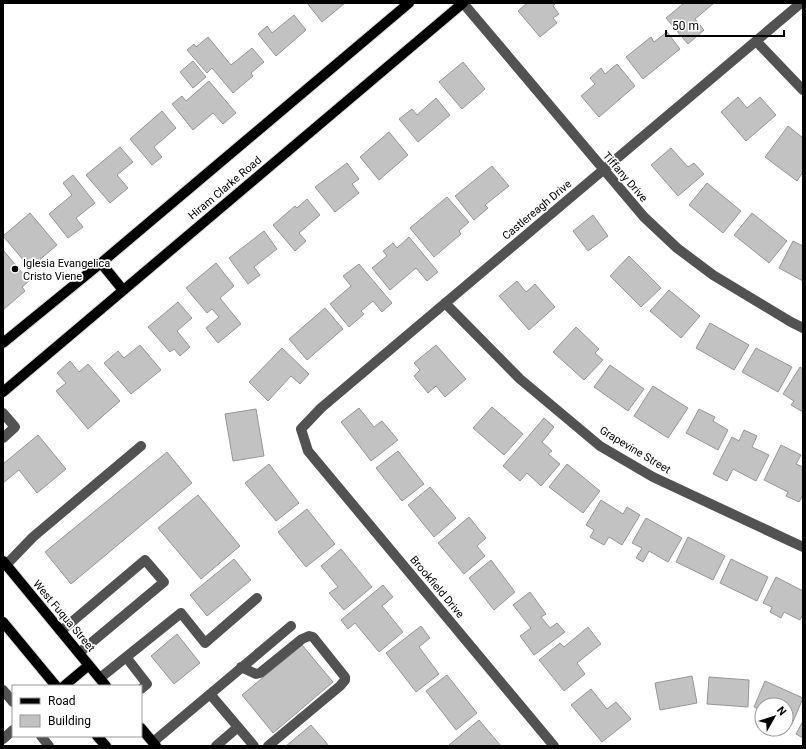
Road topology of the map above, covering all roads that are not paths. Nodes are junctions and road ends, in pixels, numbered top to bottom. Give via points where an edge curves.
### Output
1 (408, 3) edge
2 (463, 3) edge
3 (801, 3) edge
4 (756, 41) junction
5 (803, 90) edge
6 (603, 170) junction
7 (101, 263) junction
8 (123, 290) junction
9 (445, 303) junction
10 (803, 328) edge
11 (3, 343) edge
12 (3, 392) edge
13 (3, 413) edge
14 (3, 438) edge
15 (305, 442) joint
16 (141, 446) dead end
17 (803, 547) edge
18 (4, 563) edge
19 (257, 598) dead end
20 (3, 622) edge
21 (291, 626) dead end
22 (61, 631) junction
23 (79, 653) junction
24 (126, 657) junction
25 (89, 665) junction
26 (242, 667) junction
27 (103, 682) edge
28 (55, 685) edge
29 (65, 685) edge
30 (142, 688) edge
31 (3, 690) edge
32 (210, 694) junction
33 (12, 701) edge
34 (238, 727) junction
35 (142, 729) edge
36 (12, 731) edge
37 (42, 737) edge
38 (98, 737) edge
39 (3, 739) edge
40 (154, 744) edge
41 (49, 746) edge
42 (106, 746) edge
43 (216, 746) edge
44 (254, 746) edge
45 (268, 746) edge
46 (554, 746) edge

1 - 7 main road, Hiram Clarke Road
2 - 6 street, Tiffany Drive
2 - 8 main road, Hiram Clarke Road
3 - 4 street, Castlereagh Drive
4 - 5 street
4 - 6 street, Castlereagh Drive
6 - 9 street, Castlereagh Drive
6 - 10 street, Tiffany Drive via 644,217 677,248 714,275
7 - 8 main road
7 - 11 main road, Hiram Clarke Road
8 - 12 main road, Hiram Clarke Road
9 - 15 street, Castlereagh Drive via 321,408 301,429
9 - 17 street, Grapevine Street via 520,379 600,446 653,477
13 - 14 street via 15,427
15 - 46 street, Brookfield Drive via 308,451
16 - 18 street
18 - 22 main road, West Fuqua Street
19 - 24 street via 205,643 181,613
20 - 28 main road
21 - 26 street
22 - 23 main road, West Fuqua Street
22 - 23 street via 145,560 164,582
23 - 25 main road, West Fuqua Street
24 - 27 street
24 - 30 street via 147,684
25 - 27 main road, West Fuqua Street
25 - 29 main road
26 - 32 street
26 - 45 street via 260,674 309,636 313,637 345,677 340,686
31 - 33 street
32 - 34 street
32 - 40 street
34 - 43 street
34 - 44 street
35 - 40 main road
36 - 39 street
37 - 41 street
38 - 42 main road

